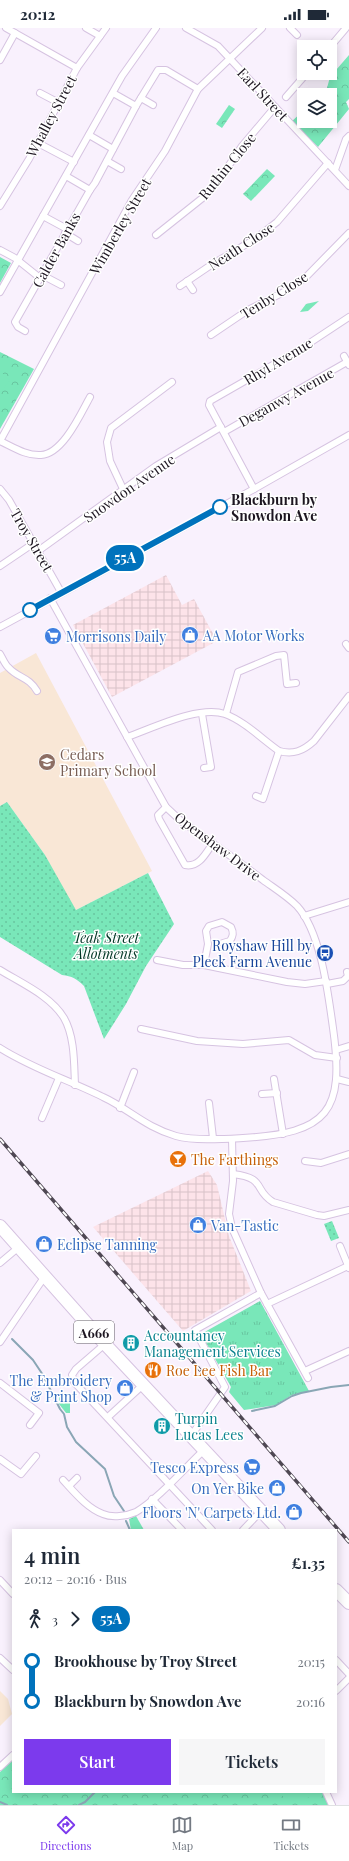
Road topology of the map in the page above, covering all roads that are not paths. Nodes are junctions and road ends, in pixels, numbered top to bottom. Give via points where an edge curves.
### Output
1 (6, 28) edge
2 (86, 28) edge
3 (106, 28) edge
4 (156, 28) edge
5 (186, 28) edge
6 (262, 28) edge
7 (290, 28) edge
8 (346, 28) edge
9 (15, 33) junction
10 (297, 35) dead end
11 (100, 36) junction
12 (336, 40) edge
13 (230, 58) junction
14 (0, 60) edge
15 (77, 68) junction
16 (301, 80) edge
17 (198, 89) junction
18 (40, 93) dead end
19 (113, 93) junction
20 (286, 97) dead end
21 (141, 98) junction
22 (59, 103) junction
23 (153, 105) dead end
24 (136, 106) junction
25 (275, 107) junction
26 (89, 135) junction
27 (349, 136) edge
28 (38, 143) junction
29 (113, 149) junction
30 (107, 161) junction
31 (74, 162) junction
32 (328, 163) junction
33 (121, 169) dead end
34 (335, 170) junction
35 (66, 176) junction
36 (349, 186) edge
37 (90, 190) junction
38 (0, 206) edge
39 (44, 216) junction
40 (66, 231) junction
41 (349, 233) edge
42 (156, 235) dead end
43 (78, 241) dead end
44 (0, 250) edge
45 (18, 260) junction
46 (41, 276) junction
47 (187, 281) junction
48 (61, 285) dead end
49 (180, 286) dead end
50 (193, 290) dead end
51 (0, 292) edge
52 (349, 317) edge
53 (16, 334) dead end
54 (211, 335) dead end
55 (347, 361) edge
56 (172, 382) dead end
57 (90, 396) dead end
58 (222, 430) junction
59 (349, 435) edge
60 (0, 441) edge
61 (0, 489) edge
62 (254, 489) junction
63 (124, 491) junction
64 (34, 543) junction
65 (38, 551) junction
66 (0, 566) edge
67 (61, 592) junction
68 (50, 598) junction
69 (0, 627) edge
70 (0, 654) edge
71 (296, 683) dead end
72 (37, 691) dead end
73 (349, 696) edge
74 (202, 714) junction
75 (226, 714) junction
76 (127, 737) junction
77 (278, 751) junction
78 (204, 768) dead end
79 (256, 796) dead end
80 (166, 807) junction
81 (213, 843) junction
82 (349, 902) edge
83 (304, 916) junction
84 (223, 943) dead end
85 (157, 960) dead end
86 (204, 965) junction
87 (0, 970) edge
88 (347, 972) dead end
89 (327, 983) junction
90 (141, 1029) dead end
91 (349, 1046) edge
92 (0, 1048) edge
93 (336, 1050) junction
94 (337, 1058) junction
95 (134, 1072) dead end
96 (59, 1078) junction
97 (337, 1079) junction
98 (274, 1080) dead end
99 (349, 1082) edge
100 (75, 1086) junction
101 (277, 1093) junction
102 (262, 1094) dead end
103 (209, 1103) dead end
104 (120, 1108) junction
105 (42, 1118) dead end
106 (283, 1134) junction
107 (213, 1138) junction
108 (232, 1138) junction
109 (349, 1154) edge
110 (305, 1161) dead end
111 (233, 1174) junction
112 (349, 1210) edge
113 (0, 1226) edge
114 (340, 1246) dead end
115 (18, 1247) junction
116 (0, 1262) edge
117 (349, 1267) edge
118 (45, 1276) junction
119 (261, 1293) junction
120 (267, 1304) junction
121 (0, 1342) edge
122 (105, 1344) junction
123 (349, 1351) edge
124 (305, 1371) junction
125 (308, 1378) dead end
126 (0, 1383) edge
127 (143, 1384) junction
128 (108, 1417) junction
129 (30, 1425) dead end
130 (191, 1436) junction
131 (204, 1450) junction
132 (36, 1456) dead end
133 (0, 1459) edge
134 (77, 1478) dead end
135 (64, 1480) dead end
136 (168, 1484) junction
137 (69, 1486) junction
138 (152, 1499) junction
139 (261, 1512) junction
140 (181, 1529) edge
141 (211, 1529) edge
142 (244, 1529) edge
143 (278, 1529) edge
144 (0, 1580) edge
145 (337, 1591) edge
146 (12, 1593) edge
147 (349, 1603) edge
148 (0, 1658) edge
149 (337, 1661) edge
150 (12, 1669) edge
151 (349, 1674) edge
152 (349, 1678) edge
153 (337, 1690) edge
154 (12, 1756) edge
155 (0, 1767) edge
156 (326, 1793) edge
157 (332, 1805) edge

1 - 9 street
2 - 11 street
3 - 11 street, Whalley Street
4 - 19 street
5 - 13 street, Earl Street via 218,46
6 - 13 street, Wimberley Street
7 - 10 street
8 - 12 street
9 - 14 street
9 - 15 street
11 - 15 street, Whalley Street
13 - 17 street, Wimberley Street
13 - 25 street, Earl Street
15 - 22 street, Whalley Street
16 - 20 street
17 - 21 street, Calder Banks via 166,70 158,70
17 - 60 street, Wimberley Street via 164,151 132,200
18 - 22 street
19 - 24 street
19 - 26 street
21 - 23 street
21 - 24 street, Calder Banks
22 - 28 street, Whalley Street
24 - 29 street, Calder Banks
25 - 32 street, Earl Street
25 - 42 street, Ruthin Close via 205,196
26 - 29 street
26 - 31 street
27 - 34 street
28 - 31 street
28 - 38 street, Whalley Street
29 - 30 street, Calder Banks
30 - 33 street
30 - 37 street, Calder Banks
31 - 35 street
32 - 34 street, Earl Street
32 - 47 street, Neath Close via 278,222
34 - 36 street, Earl Street
35 - 37 street
35 - 39 street
37 - 40 street, Calder Banks
39 - 40 street
39 - 45 street
40 - 43 street
40 - 46 street, Calder Banks
41 - 54 street, Tenby Close via 304,279 248,310
44 - 45 street
45 - 46 street
45 - 51 street
46 - 48 street
46 - 53 street, Calder Banks via 16,322 22,329
47 - 49 street, Neath Close
47 - 50 street
52 - 58 street, Rhyl Avenue via 299,350 210,400 209,405
55 - 58 street, Deganwy Avenue
56 - 63 street via 111,428 107,442 110,461
57 - 60 street via 62,444 43,455 24,453
58 - 62 street
58 - 63 street, Snowdon Avenue via 156,466
59 - 62 street
61 - 64 street, Troy Street
62 - 67 street
63 - 65 street, Snowdon Avenue
64 - 65 street, Troy Street
64 - 66 street
65 - 67 street, Troy Street
67 - 68 street
68 - 69 street
68 - 76 street, Openshaw Drive
70 - 72 street via 9,668 33,685
71 - 75 street via 287,684 284,655 238,672
73 - 77 street via 307,747 297,752
74 - 75 street
74 - 76 street via 187,716
74 - 78 street via 211,767
75 - 77 street
76 - 80 street, Openshaw Drive
77 - 79 street via 263,799
80 - 81 street, Openshaw Drive
80 - 81 street via 158,815 159,819 185,865 198,863
81 - 83 street, Openshaw Drive via 288,898
82 - 83 street
83 - 89 street, Openshaw Drive
84 - 86 street via 230,941 232,937 234,932 231,927 222,922 209,926 206,931 208,944
85 - 86 street via 183,965
86 - 89 street via 282,981
87 - 100 street via 35,992 64,1019 72,1048
88 - 89 street via 348,976 343,981
89 - 93 street, Openshaw Drive
90 - 94 street via 197,1041 243,1044 289,1040 315,1055
91 - 93 street
92 - 96 street, Openshaw Drive via 20,1061
93 - 94 street, Openshaw Drive
94 - 97 street, Openshaw Drive
95 - 104 street
96 - 100 street, Openshaw Drive
96 - 105 street
97 - 99 street
97 - 106 street, Openshaw Drive via 329,1104 320,1118 309,1127
98 - 101 street
100 - 104 street, Openshaw Drive via 105,1097
101 - 102 street
101 - 106 street
103 - 107 street
104 - 107 street, Openshaw Drive via 139,1120 171,1134
106 - 108 street, Openshaw Drive
107 - 108 street, Openshaw Drive
108 - 111 street
109 - 110 street via 321,1163
111 - 112 street via 253,1178 267,1199 317,1216
111 - 119 street via 229,1214 232,1228
113 - 115 highway, A666
114 - 117 street
115 - 116 street
115 - 118 highway, A666
117 - 120 street
118 - 121 street
118 - 122 highway, A666
119 - 120 street
119 - 130 street via 195,1330 226,1387
120 - 124 street
122 - 127 highway, A666
122 - 128 street via 72,1375 74,1382
123 - 124 street
124 - 125 street
126 - 129 street via 39,1413
127 - 128 street
127 - 130 highway, A666
128 - 136 street
130 - 131 highway, A666
131 - 136 street
131 - 139 highway, A666
132 - 133 street via 21,1474
134 - 137 street
135 - 137 street
136 - 138 street
136 - 141 street
137 - 138 street via 90,1506 103,1514 125,1515 136,1511
138 - 140 street
139 - 142 street
139 - 143 highway, A666
144 - 146 street
145 - 147 highway
148 - 150 street
149 - 151 street
152 - 153 street
154 - 155 street
156 - 157 street

